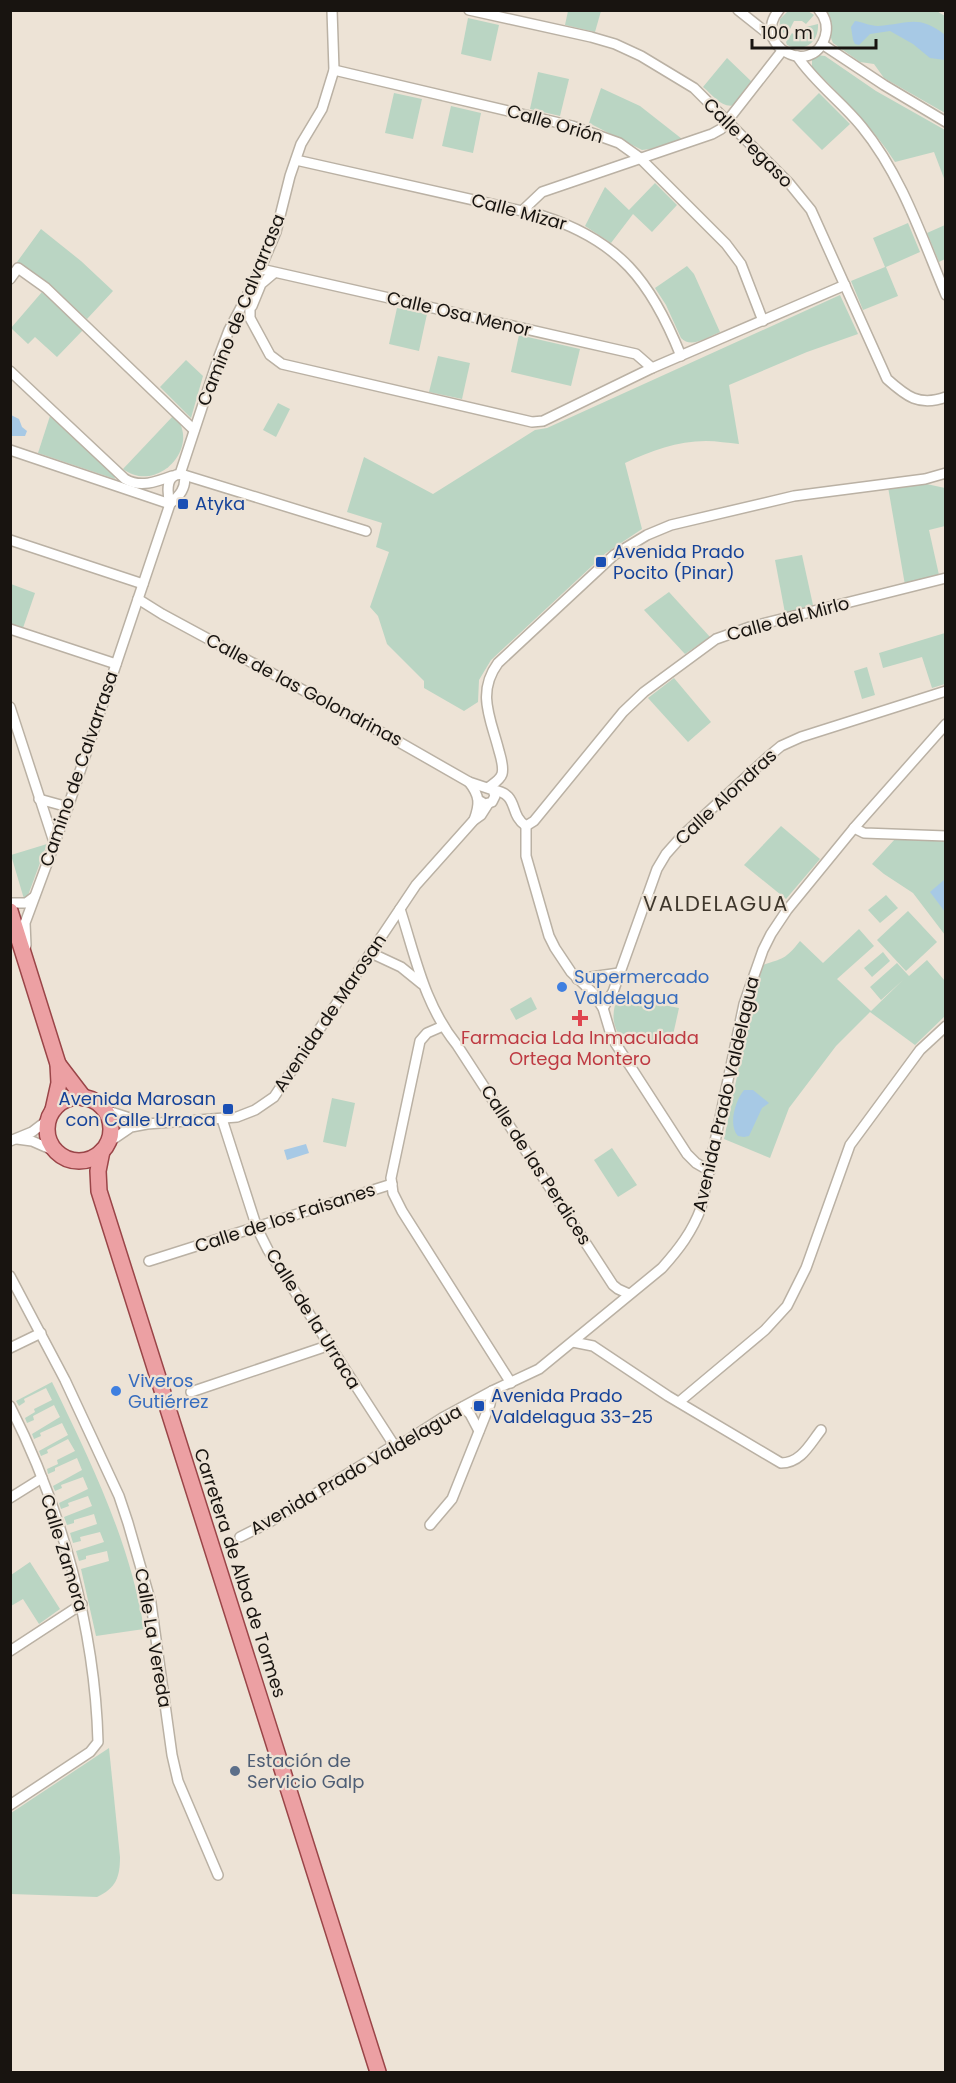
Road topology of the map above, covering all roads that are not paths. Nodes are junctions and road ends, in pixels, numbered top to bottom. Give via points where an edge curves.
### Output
1 (332, 10) edge
2 (470, 10) edge
3 (738, 10) edge
4 (819, 10) edge
5 (776, 11) edge
6 (772, 37) junction
7 (822, 44) junction
8 (782, 51) junction
9 (797, 56) junction
10 (334, 70) junction
11 (728, 121) junction
12 (945, 122) edge
13 (640, 158) junction
14 (296, 160) junction
15 (522, 211) junction
16 (261, 269) junction
17 (274, 273) junction
18 (10, 279) edge
19 (845, 285) junction
20 (254, 289) junction
21 (945, 296) edge
22 (763, 321) junction
23 (681, 356) junction
24 (652, 368) junction
25 (10, 371) edge
26 (945, 397) edge
27 (194, 430) junction
28 (10, 450) edge
29 (945, 473) edge
30 (179, 475) junction
31 (131, 487) junction
32 (172, 500) junction
33 (366, 531) dead end
34 (10, 540) edge
35 (945, 578) edge
36 (143, 584) junction
37 (138, 599) junction
38 (10, 629) edge
39 (116, 664) junction
40 (945, 691) edge
41 (10, 707) edge
42 (945, 724) edge
43 (486, 795) junction
44 (39, 799) junction
45 (68, 807) junction
46 (864, 819) junction
47 (526, 826) junction
48 (854, 828) junction
49 (881, 833) junction
50 (945, 836) edge
51 (54, 842) junction
52 (34, 897) junction
53 (10, 903) edge
54 (400, 909) junction
55 (10, 911) edge
56 (371, 953) junction
57 (416, 960) junction
58 (29, 969) junction
59 (404, 969) junction
60 (619, 973) junction
61 (577, 979) junction
62 (423, 984) junction
63 (603, 1008) junction
64 (443, 1026) junction
65 (945, 1026) edge
66 (58, 1064) junction
67 (84, 1098) junction
68 (105, 1110) junction
69 (51, 1115) junction
70 (222, 1119) junction
71 (147, 1124) junction
72 (14, 1140) edge
73 (105, 1147) junction
74 (57, 1152) junction
75 (75, 1161) junction
76 (710, 1171) junction
77 (392, 1184) junction
78 (99, 1191) junction
79 (257, 1228) junction
80 (149, 1262) dead end
81 (10, 1276) edge
82 (612, 1285) junction
83 (629, 1294) junction
84 (610, 1311) junction
85 (593, 1325) junction
86 (41, 1333) junction
87 (573, 1342) junction
88 (330, 1345) junction
89 (593, 1346) junction
90 (10, 1348) edge
91 (511, 1383) junction
92 (492, 1391) junction
93 (191, 1392) dead end
94 (680, 1402) junction
95 (10, 1406) edge
96 (464, 1407) junction
97 (820, 1430) dead end
98 (479, 1431) junction
99 (394, 1445) junction
100 (42, 1478) junction
101 (10, 1498) edge
102 (430, 1525) dead end
103 (240, 1537) dead end
104 (82, 1604) junction
105 (10, 1650) edge
106 (10, 1805) edge
107 (218, 1875) dead end
108 (378, 2073) edge

1 - 10 street, Camino de Calvarrasa
2 - 11 street, Calle Pegaso via 615,44 694,88
3 - 6 street
4 - 7 street via 826,24
5 - 6 street
6 - 8 street
7 - 9 street via 811,54
7 - 12 street
8 - 9 street
8 - 11 street
9 - 21 street via 862,127 892,172
10 - 13 street, Calle Orión via 572,126 618,143
10 - 14 street, Camino de Calvarrasa via 322,110
11 - 13 street via 712,134
11 - 19 street, Calle Pegaso via 811,210
13 - 15 street via 542,192
13 - 22 street, Calle Orión via 726,244 741,264
14 - 15 street, Calle Mizar
14 - 16 street, Camino de Calvarrasa via 278,226
15 - 23 street, Calle Mizar via 569,224 612,250 654,296
16 - 17 street, Calle Osa Menor
16 - 20 street, Camino de Calvarrasa
17 - 20 street
17 - 24 street, Calle Osa Menor via 636,354
18 - 27 street via 18,268 46,288
19 - 22 street
19 - 26 street, Calle Pegaso via 887,379 907,396 920,401
20 - 24 street via 249,314 270,355 282,364 532,422 543,421
20 - 27 street, Camino de Calvarrasa via 222,349
22 - 23 street
23 - 24 street
25 - 31 street
27 - 30 street, Camino de Calvarrasa
28 - 31 street
29 - 43 street, Avenida de Marosan via 794,496 671,525 614,555 491,672 485,693 503,767
30 - 31 street
30 - 32 street via 167,483
30 - 32 street via 186,482
30 - 33 street
31 - 32 street
32 - 36 street, Camino de Calvarrasa
34 - 36 street
35 - 47 street, Calle del Mirlo via 716,639 632,702
36 - 37 street, Camino de Calvarrasa
37 - 39 street, Camino de Calvarrasa
37 - 43 street, Calle de las Golondrinas via 399,742
38 - 39 street
39 - 45 street, Camino de Calvarrasa
40 - 60 street, Calle Alondras via 777,748 666,854
41 - 44 street
42 - 46 street, Avenida Prado Valdelagua
43 - 47 street, Calle de las Golondrinas via 509,795 518,820
43 - 54 street, Avenida de Marosan via 481,815 416,885
44 - 45 street
44 - 51 street
45 - 51 street, Camino de Calvarrasa
46 - 48 street, Avenida Prado Valdelagua
46 - 49 street
47 - 61 street via 526,856 549,936
48 - 49 street via 864,833
48 - 76 street, Avenida Prado Valdelagua via 787,910 763,950 744,1004
49 - 50 street
51 - 52 street, Camino de Calvarrasa
52 - 53 street via 26,903
52 - 58 street, Camino de Calvarrasa via 25,923
54 - 56 street, Avenida de Marosan
54 - 57 street, Calle de las Perdices
55 - 58 main road
56 - 59 street, Calle de las Perdices
56 - 70 street, Avenida de Marosan via 274,1097 255,1110
57 - 59 street
57 - 62 street, Calle de las Perdices
58 - 66 main road
59 - 62 street, Calle de las Perdices
60 - 61 street
60 - 63 street, Calle Alondras
61 - 63 street
62 - 64 street, Calle de las Perdices
63 - 76 street via 612,1038 679,1142 696,1163
64 - 77 street, Calle de los Faisanes via 420,1041 394,1157
64 - 82 street, Calle de las Perdices
65 - 94 street via 920,1050 850,1145 806,1268 787,1306 759,1336
66 - 67 main road
66 - 69 main road
67 - 68 main road
67 - 69 main road via 62,1102
68 - 71 street, Avenida de Marosan
68 - 73 main road via 111,1132
69 - 72 street via 32,1132
69 - 74 main road via 47,1130
70 - 71 street, Avenida de Marosan
70 - 79 street, Calle de la Urraca
71 - 73 street, Avenida de Marosan via 131,1127
72 - 74 street via 32,1141
73 - 75 main road via 94,1158
73 - 78 main road, Carretera de Alba de Tormes via 98,1171
74 - 75 main road
75 - 78 main road, Carretera de Alba de Tormes
76 - 83 street, Avenida Prado Valdelagua via 701,1208 688,1237 662,1268
77 - 79 street, Calle de los Faisanes
77 - 91 street via 402,1211
78 - 108 main road, Carretera de Alba de Tormes
79 - 80 street, Calle de los Faisanes
79 - 88 street, Calle de la Urraca
81 - 86 street, Calle La Vereda
82 - 83 street, Calle de las Perdices
82 - 84 street
83 - 84 street, Avenida Prado Valdelagua
84 - 85 street, Avenida Prado Valdelagua
85 - 87 street, Avenida Prado Valdelagua
85 - 89 street
86 - 90 street
86 - 107 street, Calle La Vereda via 132,1533 151,1603 176,1773
87 - 89 street
87 - 91 street, Avenida Prado Valdelagua via 539,1369
88 - 93 street
88 - 99 street, Calle de la Urraca
89 - 94 street
91 - 92 street, Avenida Prado Valdelagua
92 - 96 street, Avenida Prado Valdelagua
92 - 98 street
94 - 97 street via 782,1463 799,1458
95 - 100 street, Calle Zamora
96 - 98 street
96 - 99 street, Avenida Prado Valdelagua
98 - 102 street via 452,1499
99 - 103 street, Avenida Prado Valdelagua
100 - 101 street
100 - 104 street, Calle Zamora
104 - 105 street
104 - 106 street, Calle Zamora via 98,1742 90,1752

